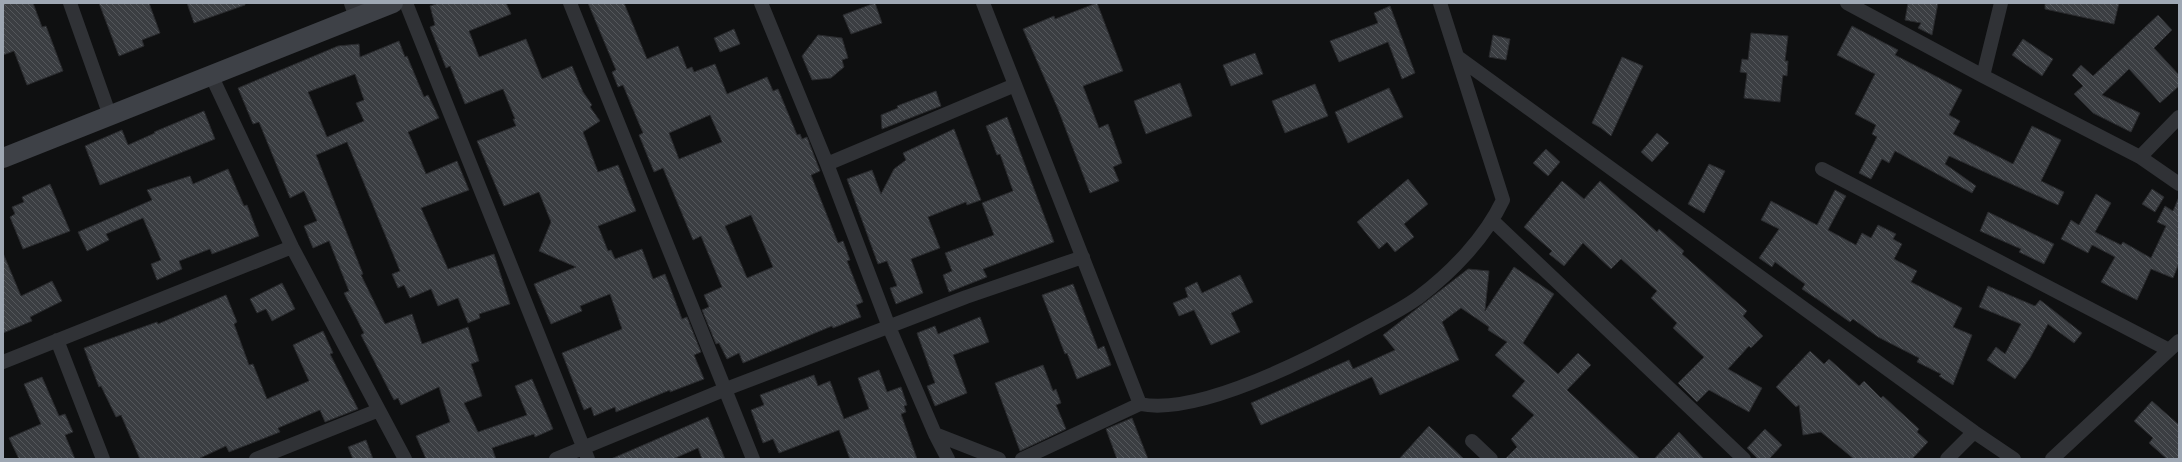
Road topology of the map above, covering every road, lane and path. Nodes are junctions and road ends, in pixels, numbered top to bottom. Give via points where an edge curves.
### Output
1 (70, 3) edge
2 (394, 3) edge
3 (406, 3) edge
4 (570, 3) edge
5 (761, 3) edge
6 (983, 3) edge
7 (1440, 3) edge
8 (1847, 3) edge
9 (2001, 3) edge
10 (356, 10) edge
11 (1459, 58) junction
12 (1983, 76) junction
13 (212, 77) junction
14 (1015, 85) junction
15 (110, 116) junction
16 (2179, 117) edge
17 (2140, 157) junction
18 (3, 158) edge
19 (827, 164) junction
20 (1822, 169) dead end
21 (2179, 184) edge
22 (1493, 221) junction
23 (292, 248) junction
24 (1083, 257) junction
25 (889, 327) junction
26 (57, 340) junction
27 (2174, 345) edge
28 (3, 362) edge
29 (726, 389) junction
30 (1140, 404) junction
31 (379, 410) junction
32 (1974, 432) junction
33 (935, 434) junction
34 (1472, 441) dead end
35 (586, 453) edge
36 (103, 459) edge
37 (256, 459) edge
38 (405, 459) edge
39 (556, 459) edge
40 (753, 459) edge
41 (948, 459) edge
42 (999, 459) edge
43 (1022, 459) edge
44 (1491, 459) edge
45 (1744, 459) edge
46 (1946, 459) edge
47 (2014, 459) edge
48 (2052, 459) edge

1 - 15 street
2 - 10 main road
3 - 35 street
4 - 29 street
5 - 19 street
6 - 14 street
7 - 11 street
8 - 12 street
9 - 12 street
10 - 13 main road
11 - 22 street via 1503,200
11 - 32 street
12 - 17 street
13 - 15 main road
13 - 23 street
14 - 19 street
14 - 24 street
15 - 18 main road
16 - 17 street
17 - 21 street
19 - 25 street
20 - 27 street
22 - 30 street via 1446,273 1418,298 1331,346 1255,381 1222,393 1178,404
22 - 45 street
23 - 26 street
23 - 31 street
24 - 25 street via 966,297
24 - 30 street
25 - 29 street
25 - 33 street
26 - 28 street
26 - 36 street
27 - 48 street
29 - 35 street
29 - 40 street
30 - 43 street
31 - 37 street
31 - 38 street
32 - 46 street
32 - 47 street
33 - 41 street
33 - 42 street
34 - 44 street
35 - 39 street

